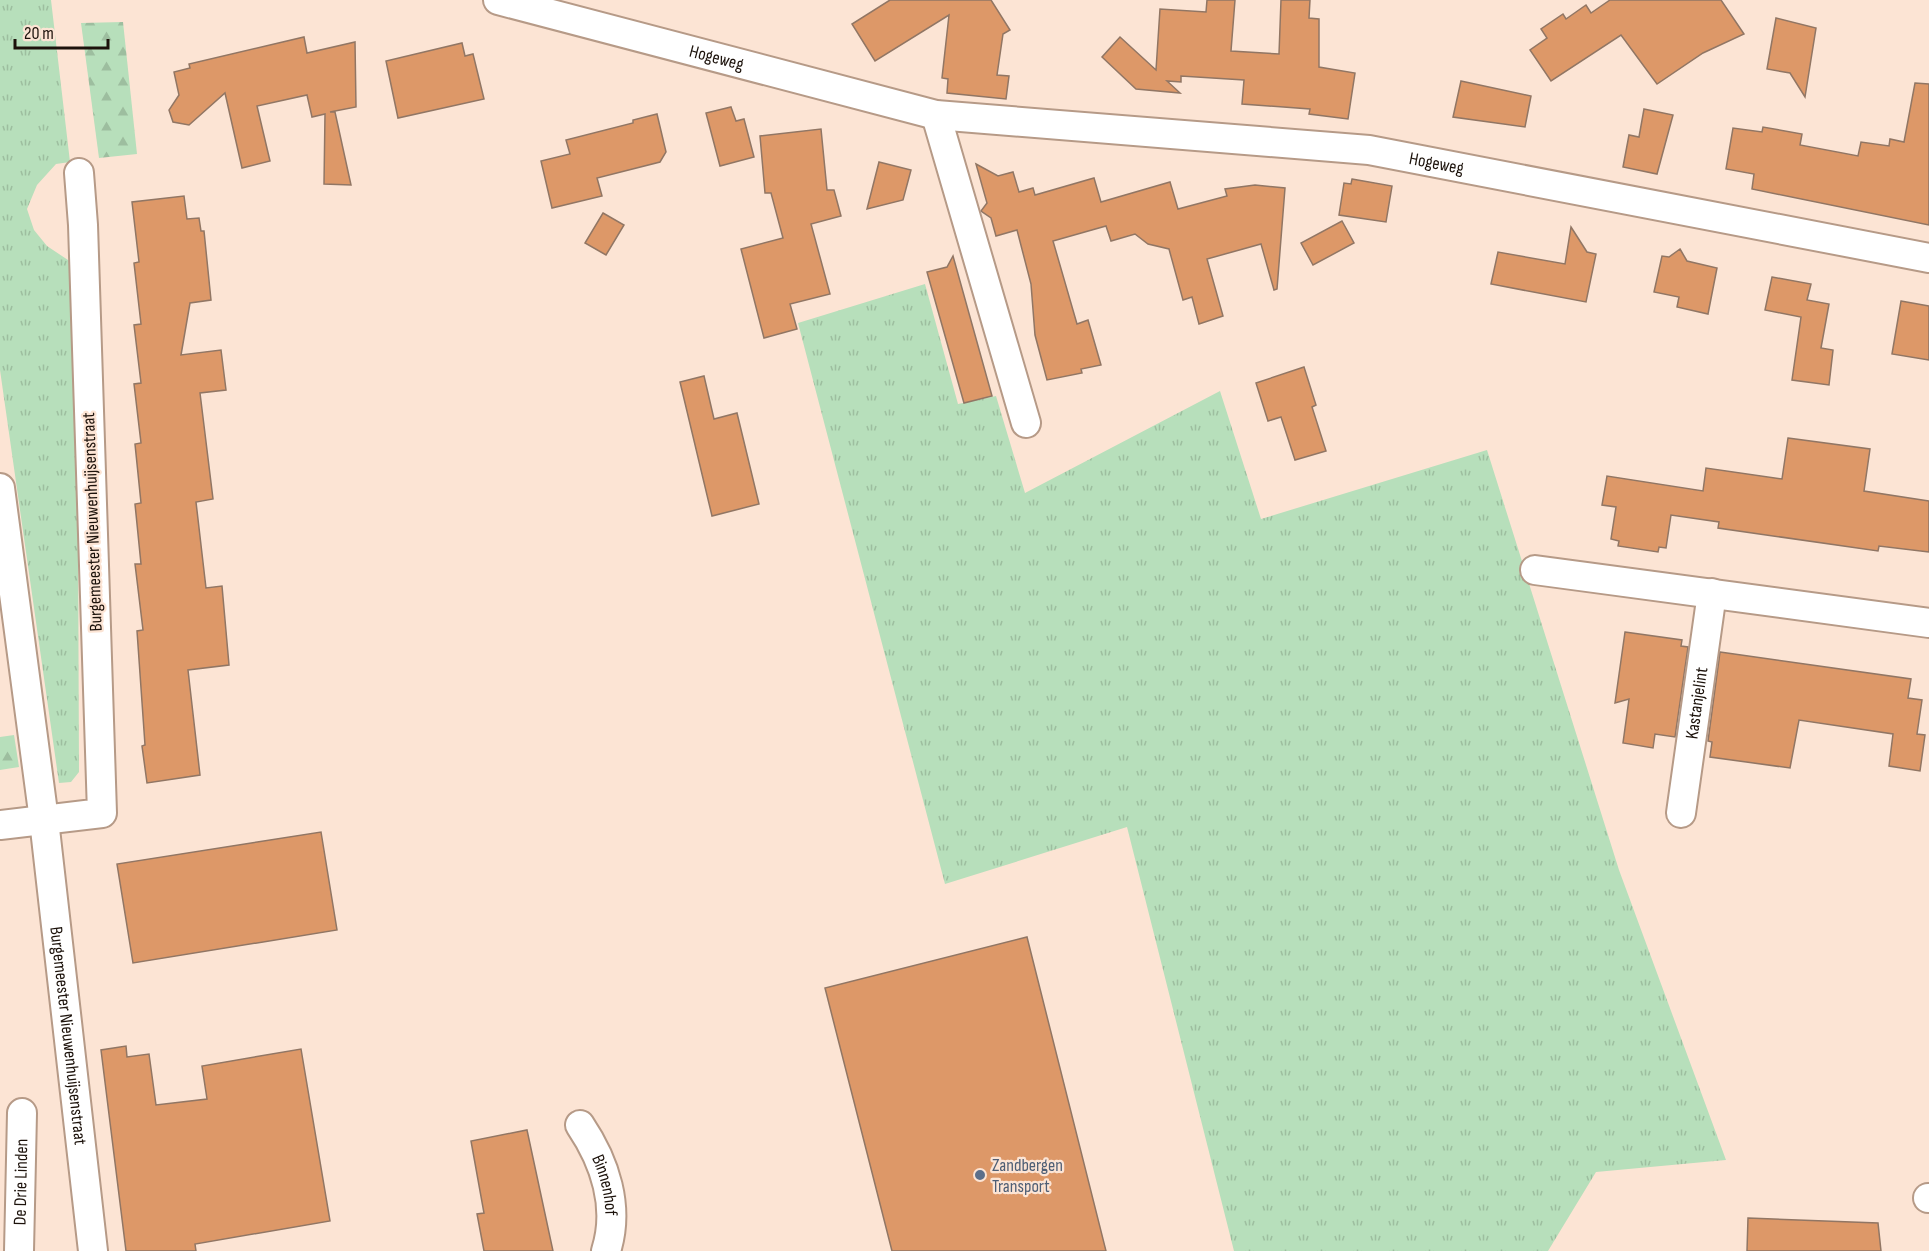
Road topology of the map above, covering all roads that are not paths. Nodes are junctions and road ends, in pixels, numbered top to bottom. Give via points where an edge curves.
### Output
1 (498, 0) edge
2 (936, 115) junction
3 (79, 173) dead end
4 (1929, 258) edge
5 (1026, 423) dead end
6 (0, 488) edge
7 (1534, 570) dead end
8 (1712, 593) junction
9 (1929, 623) edge
10 (1681, 813) dead end
11 (44, 820) junction
12 (0, 825) edge
13 (22, 1113) dead end
14 (580, 1125) dead end
15 (19, 1251) edge
16 (93, 1251) edge
17 (606, 1251) edge

1 - 2 street, Hogeweg
2 - 4 street, Hogeweg via 1369,150
2 - 5 street
3 - 11 street, Burgemeester Nieuwenhuijsenstraat via 102,813
6 - 11 street, Burgemeester Nieuwenhuijsenstraat
7 - 8 street
8 - 9 street
8 - 10 street, Kastanjelint
11 - 12 street
11 - 16 street, Burgemeester Nieuwenhuijsenstraat
13 - 15 street, De Drie Linden
14 - 17 street, Binnenhof via 595,1147 607,1178 611,1208

